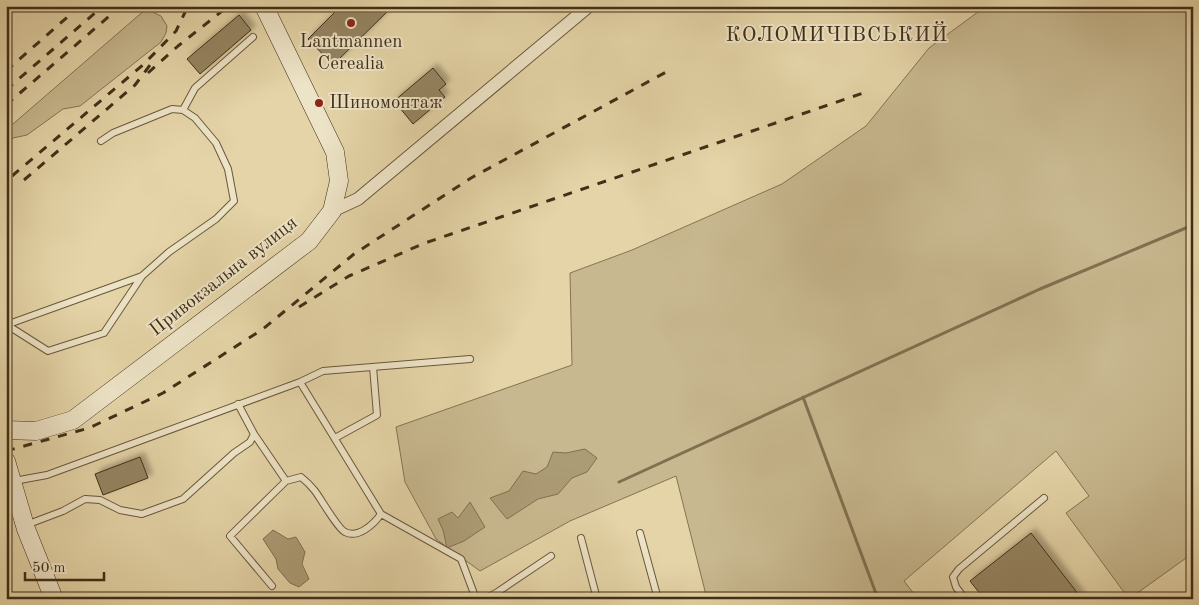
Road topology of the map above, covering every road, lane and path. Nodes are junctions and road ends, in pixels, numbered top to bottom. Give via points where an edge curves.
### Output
1 (264, 6) edge
2 (589, 6) edge
3 (253, 37) dead end
4 (183, 110) junction
5 (101, 141) dead end
6 (332, 211) junction
7 (142, 276) junction
8 (7, 325) edge
9 (470, 359) dead end
10 (373, 367) junction
11 (300, 382) junction
12 (238, 404) junction
13 (6, 430) edge
14 (254, 434) junction
15 (335, 438) junction
16 (6, 461) edge
17 (12, 481) junction
18 (286, 481) junction
19 (1044, 498) dead end
20 (381, 514) junction
21 (25, 526) junction
22 (640, 533) dead end
23 (581, 538) dead end
24 (551, 556) dead end
25 (272, 586) dead end
26 (496, 592) junction
27 (54, 599) edge
28 (476, 599) edge
29 (485, 599) edge
30 (504, 599) edge
31 (597, 599) edge
32 (658, 599) edge
33 (965, 599) edge

1 - 6 main road via 335,152 339,181
2 - 6 street, Привокзальна вулиця via 358,199
3 - 4 lane via 195,88
4 - 5 lane via 172,110
4 - 7 lane via 195,118 216,142 228,169 234,201 216,219 169,252
6 - 13 main road, Привокзальна вулиця via 309,241 73,420 36,430
7 - 8 lane
7 - 8 lane via 104,333 48,351
9 - 10 lane
10 - 11 lane via 323,371
10 - 15 lane via 377,415
11 - 12 lane
11 - 15 lane
12 - 14 lane
12 - 17 lane via 47,475
14 - 18 lane
14 - 21 lane via 250,442 183,499 142,514 120,510 100,500 85,499 63,512
15 - 20 lane
16 - 17 main road
17 - 21 main road
18 - 20 lane via 301,477 313,488 344,532 353,534 366,528
18 - 25 lane via 230,536
19 - 33 lane via 959,569 953,577
20 - 28 lane via 461,559
21 - 27 main road
22 - 32 lane
23 - 31 lane
24 - 26 lane
26 - 29 lane
26 - 30 lane

